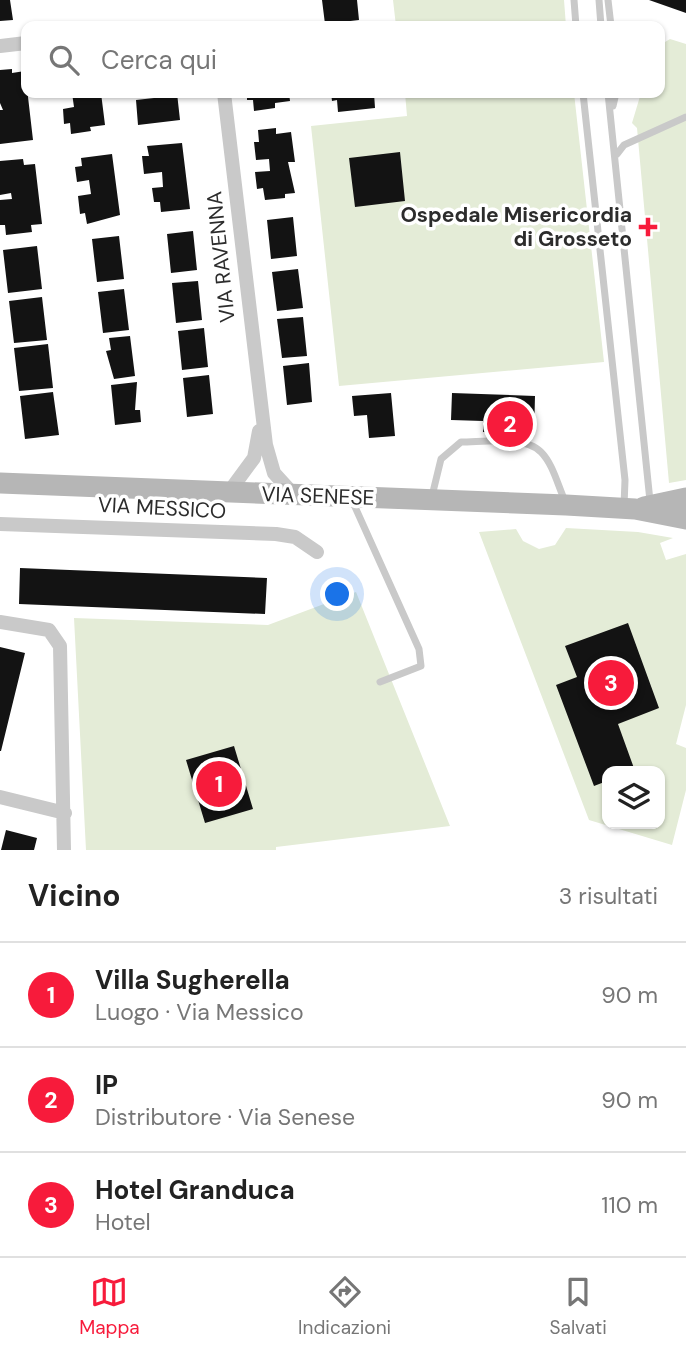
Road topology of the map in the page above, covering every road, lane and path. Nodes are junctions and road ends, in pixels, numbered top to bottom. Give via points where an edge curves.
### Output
1 (574, 0) edge
2 (599, 0) edge
3 (608, 0) edge
4 (576, 21) edge
5 (601, 21) edge
6 (610, 21) edge
7 (21, 44) edge
8 (0, 46) edge
9 (225, 98) edge
10 (584, 98) edge
11 (609, 98) edge
12 (615, 98) edge
13 (612, 110) junction
14 (686, 117) edge
15 (617, 155) junction
16 (261, 416) junction
17 (0, 483) edge
18 (229, 492) junction
19 (294, 495) junction
20 (351, 497) junction
21 (686, 498) edge
22 (431, 500) junction
23 (566, 505) junction
24 (637, 508) junction
25 (686, 519) edge
26 (0, 524) edge
27 (317, 552) dead end
28 (0, 622) edge
29 (380, 682) dead end
30 (0, 797) edge
31 (65, 813) junction
32 (64, 850) edge

1 - 4 lane
2 - 5 lane
3 - 6 lane
7 - 8 street
9 - 16 street, VIA RAVENNA
10 - 24 lane via 625,480
11 - 13 lane
12 - 13 lane
13 - 15 lane
14 - 15 lane via 624,145
15 - 24 lane
16 - 18 street, VIA RAVENNA via 254,458
16 - 19 street, VIA RAVENNA via 271,468
17 - 18 main road, VIA SENESE
18 - 19 main road, VIA SENESE
19 - 20 main road, VIA SENESE
20 - 22 main road, VIA SENESE
20 - 29 lane via 419,649 421,666
21 - 24 main road, VIA SENESE
22 - 23 main road, VIA SENESE
22 - 23 lane via 441,459 461,442 522,443 539,449 547,459
23 - 24 main road, VIA SENESE
24 - 25 main road, VIA SENESE
26 - 27 street, VIA MESSICO via 276,534 295,537
28 - 31 street via 49,630 60,646
30 - 31 street
31 - 32 street

